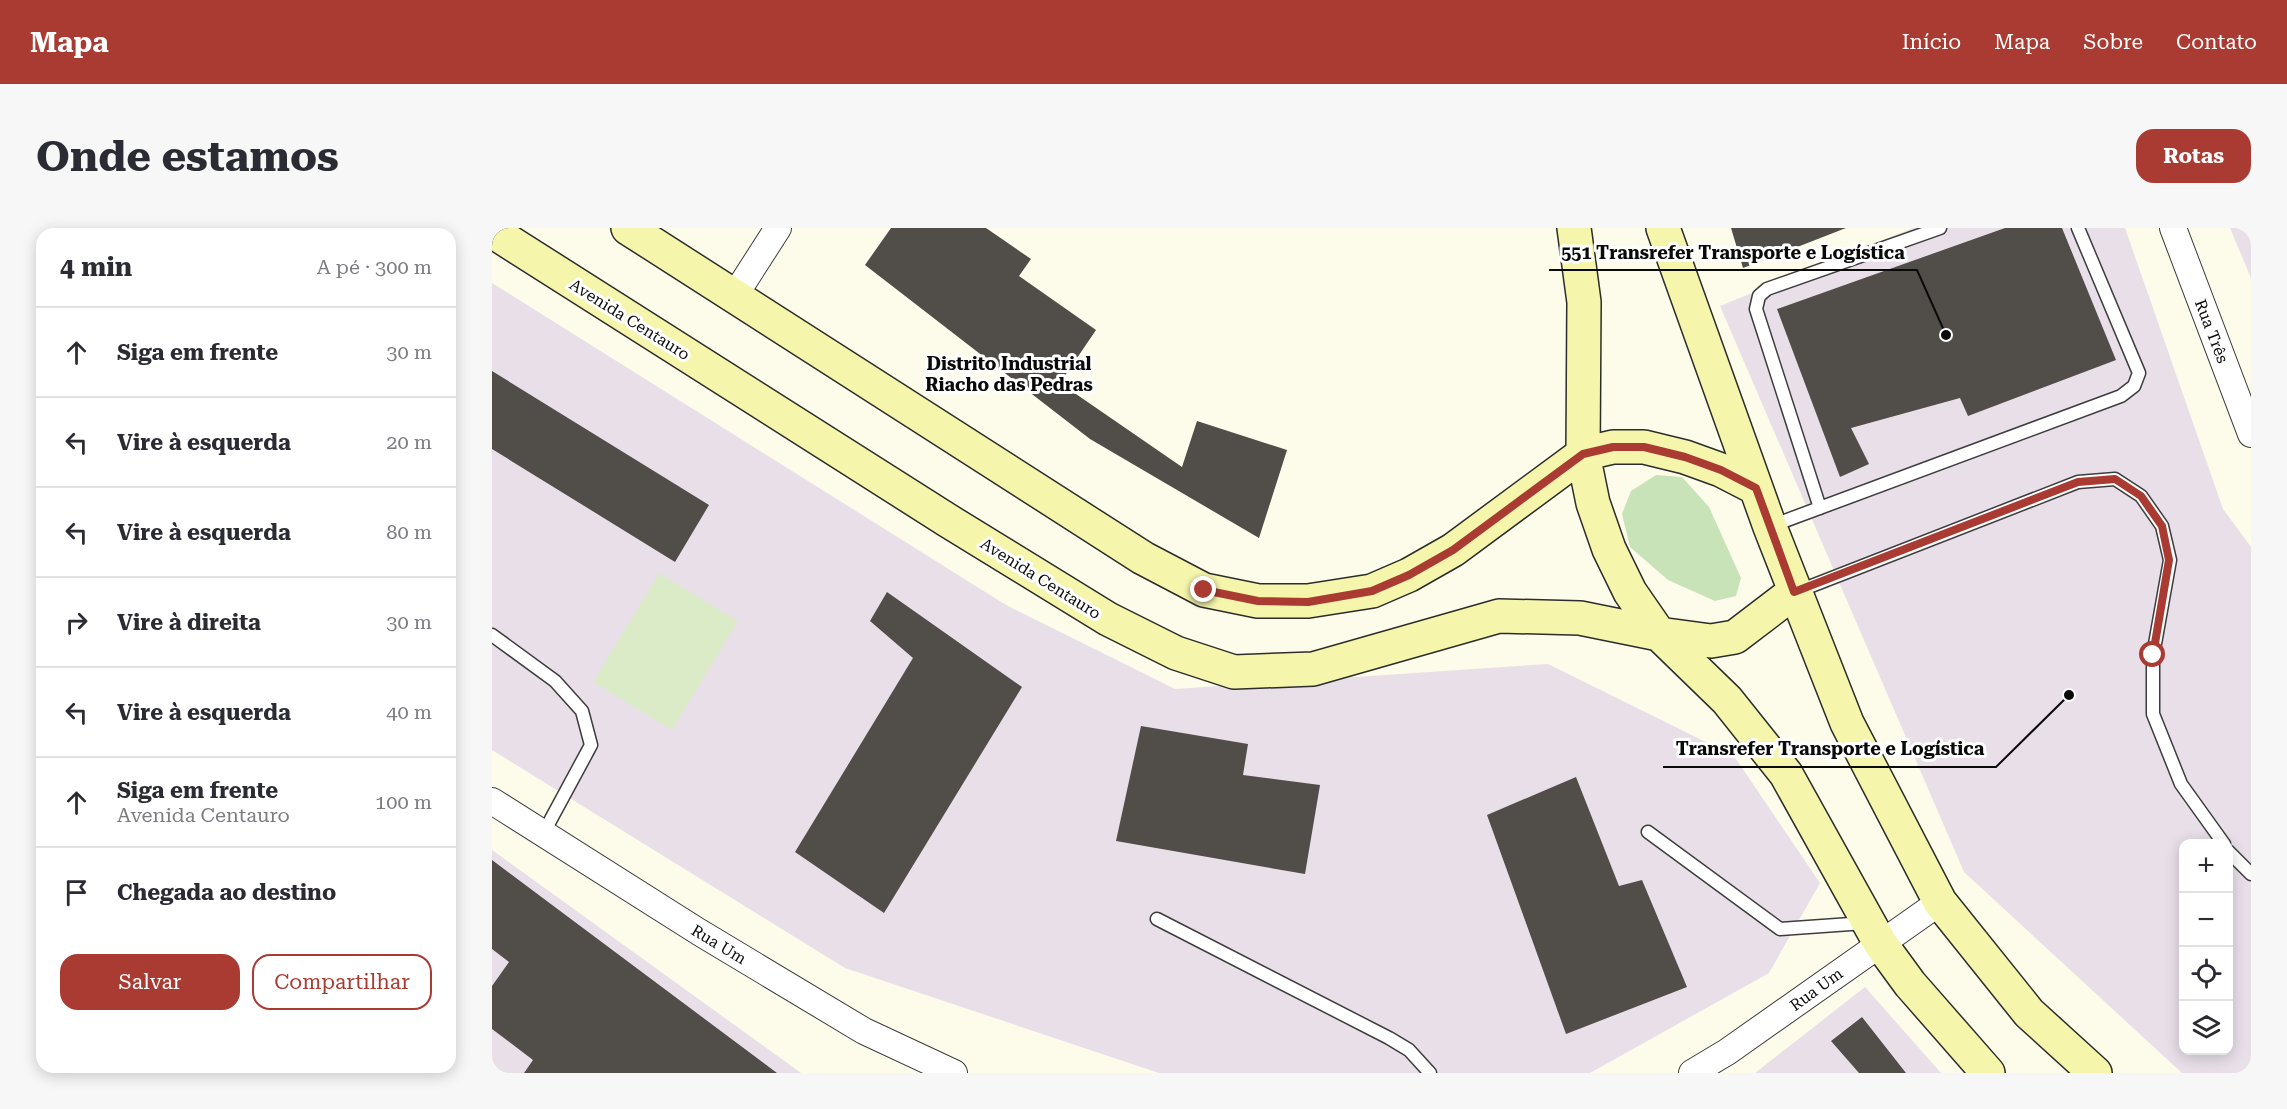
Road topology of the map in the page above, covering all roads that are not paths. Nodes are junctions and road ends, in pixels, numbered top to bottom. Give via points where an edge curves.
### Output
1 (628, 228) edge
2 (778, 228) edge
3 (1574, 228) edge
4 (1663, 228) edge
5 (1940, 228) edge
6 (2078, 228) edge
7 (2173, 228) edge
8 (492, 231) edge
9 (735, 295) junction
10 (2251, 434) edge
11 (1583, 454) junction
12 (1756, 488) junction
13 (1820, 508) junction
14 (1770, 526) junction
15 (1794, 592) junction
16 (1659, 634) junction
17 (492, 635) edge
18 (492, 801) edge
19 (1648, 832) dead end
20 (543, 834) junction
21 (2220, 839) edge
22 (2233, 854) edge
23 (2251, 874) edge
24 (1940, 902) junction
25 (1157, 919) dead end
26 (1875, 933) junction
27 (954, 1073) edge
28 (1430, 1073) edge
29 (1692, 1073) edge
30 (1988, 1073) edge
31 (2095, 1073) edge

1 - 9 street
2 - 9 street
3 - 11 street via 1584,302
4 - 12 street
5 - 13 lane via 1767,289 1759,296 1756,309
6 - 13 lane via 2139,373 2134,386 2121,396
7 - 10 street, Rua Três
8 - 16 street, Avenida Centauro via 947,520 1108,619 1176,653 1234,672 1313,669 1499,616 1580,618
9 - 11 street via 1143,558 1204,590 1258,601 1308,602 1372,591 1409,575 1453,550
11 - 12 street via 1613,447 1644,447 1721,470
11 - 16 street via 1593,503 1609,549 1630,592
12 - 14 street
13 - 14 lane
14 - 15 street
15 - 16 street, Avenida Centauro via 1735,637 1711,641
15 - 21 lane via 2078,482 2115,479 2141,496 2162,526 2169,560 2153,655 2153,714 2181,784
15 - 24 street via 1846,723
16 - 26 street via 1727,700 1786,774
17 - 20 lane via 555,681 582,711 591,745
18 - 20 street, Rua Um
19 - 26 lane via 1780,929
20 - 27 street, Rua Um via 864,1031
22 - 23 lane
24 - 26 street, Rua Um
24 - 31 street via 2029,1013
25 - 28 lane via 1389,1038 1409,1050
26 - 29 street, Rua Um via 1727,1052
26 - 30 street via 1910,984

